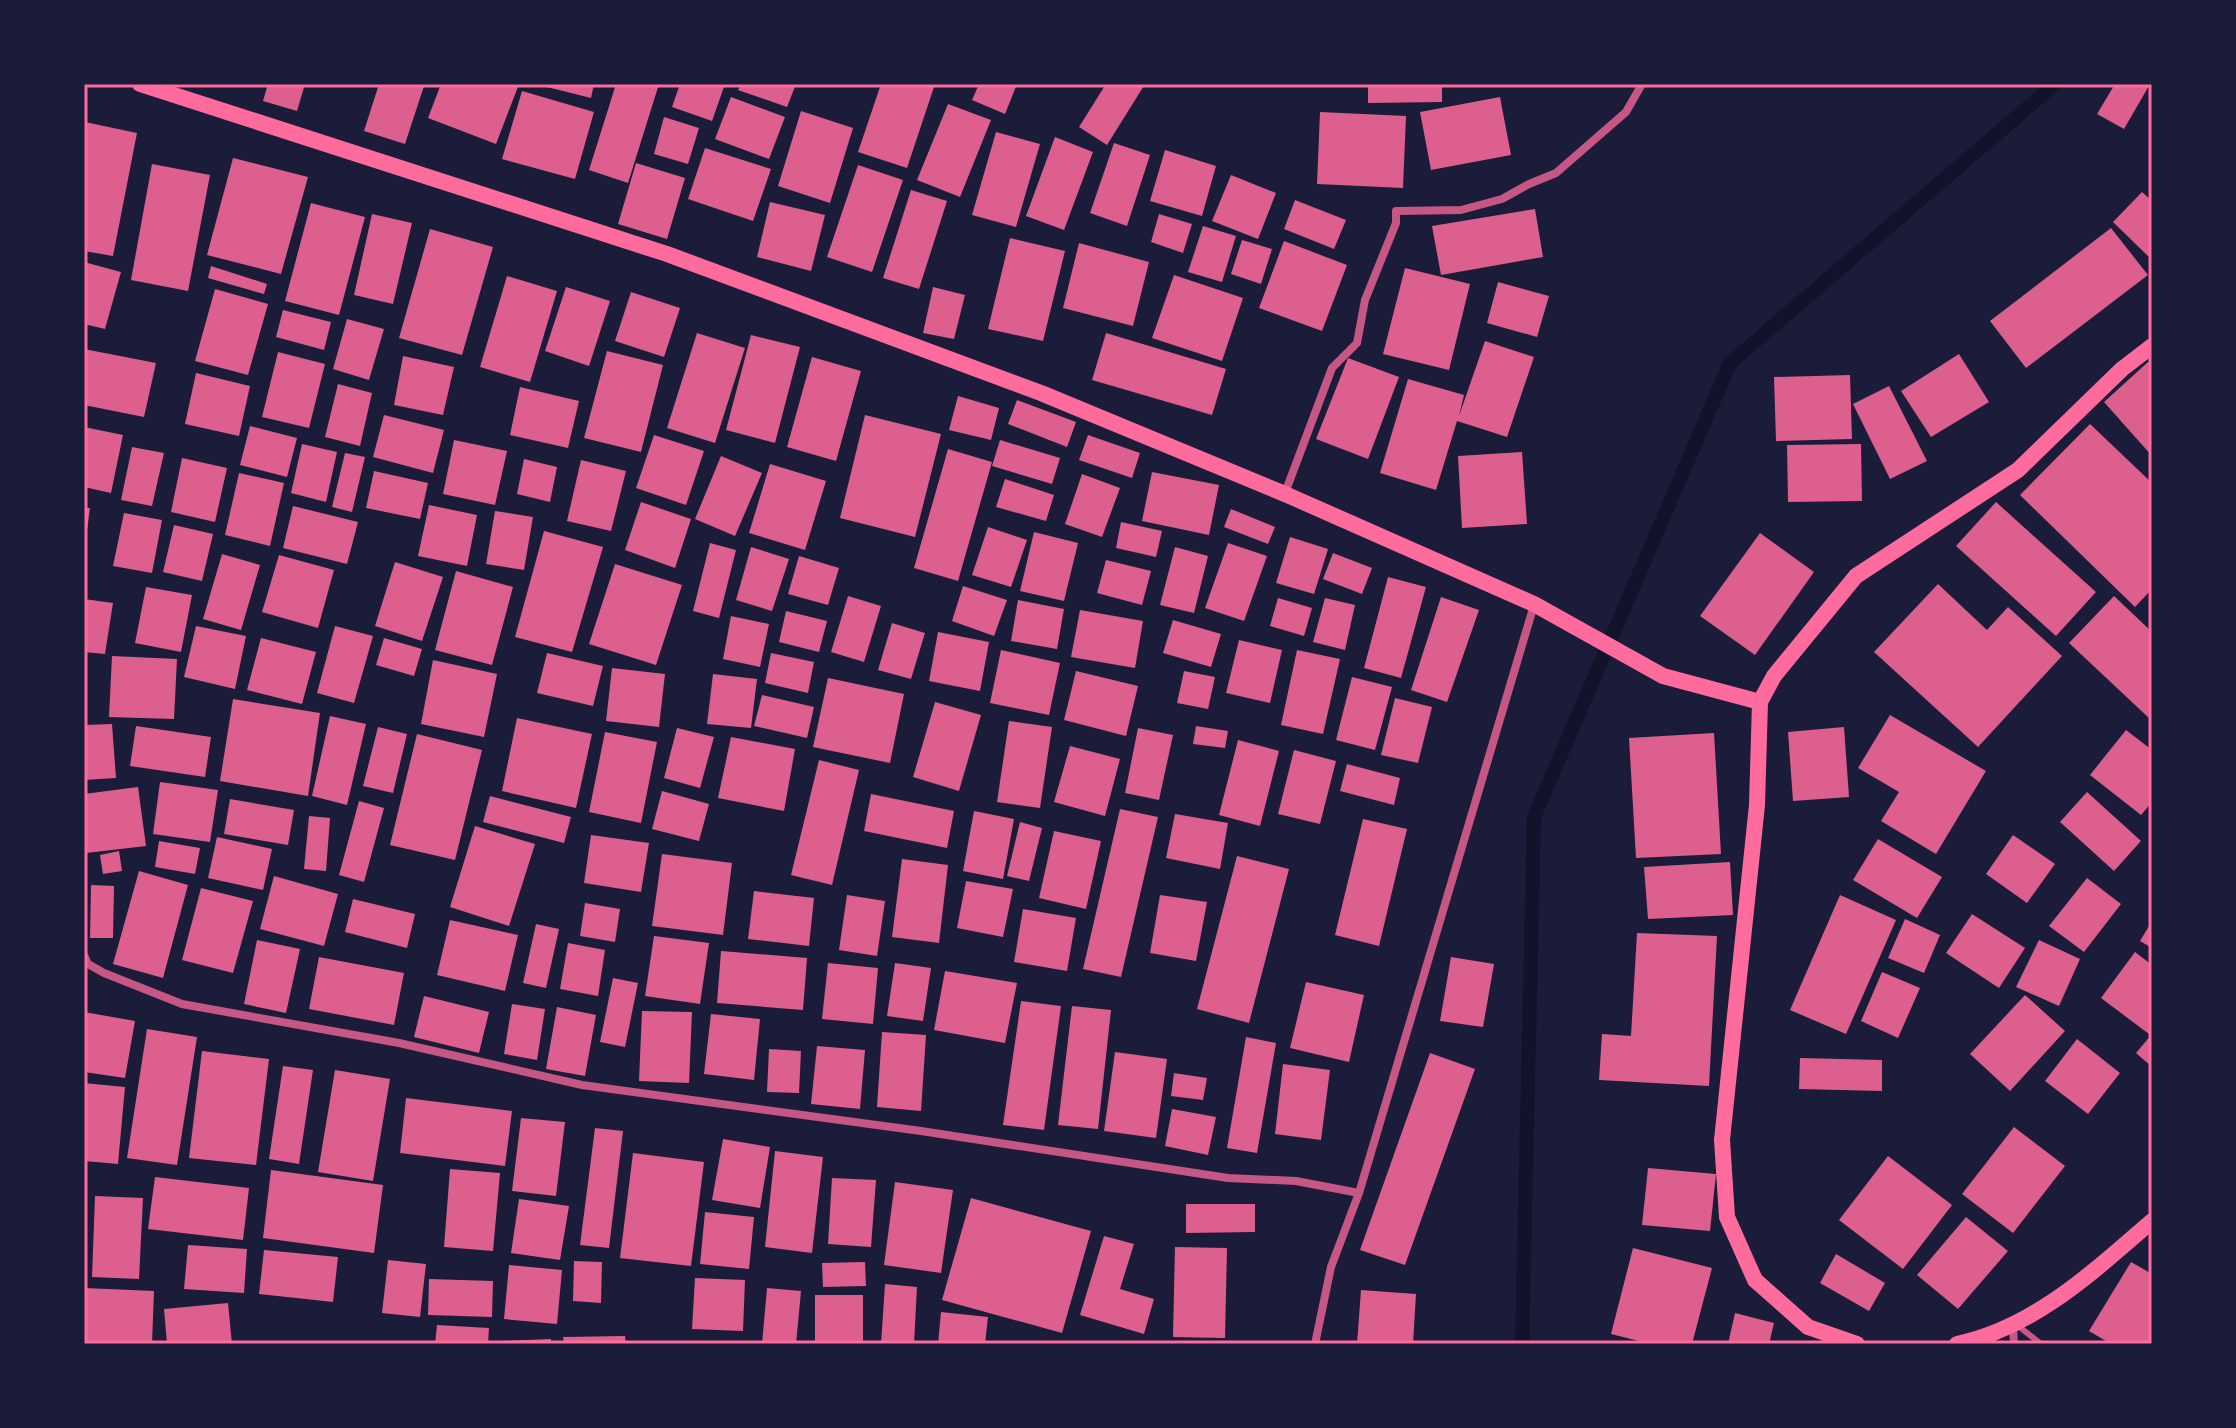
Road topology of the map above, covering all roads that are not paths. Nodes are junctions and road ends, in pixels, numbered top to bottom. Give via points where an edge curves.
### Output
1 (140, 84) edge
2 (1642, 84) edge
3 (2152, 346) edge
4 (1285, 494) junction
5 (1534, 604) junction
6 (1760, 702) junction
7 (84, 955) edge
8 (1359, 1193) junction
9 (2152, 1221) edge
10 (2015, 1326) junction
11 (1315, 1344) edge
12 (1857, 1344) edge
13 (1957, 1344) edge
14 (2014, 1344) edge
15 (2041, 1344) edge

1 - 4 main road via 667,254 1041,393
2 - 4 street via 1626,112 1556,173 1502,199 1461,210 1396,211 1365,300 1357,343 1332,368
3 - 6 main road via 2018,470 1856,576 1774,676
4 - 5 main road
5 - 6 main road via 1663,676
5 - 8 street
6 - 12 main road via 1757,805 1722,1140 1727,1217 1755,1280 1808,1327
7 - 8 street via 88,964 104,973 182,1004 399,1043 582,1085
8 - 11 street via 1331,1267
9 - 10 main road
10 - 13 main road
10 - 14 street
10 - 15 lane

